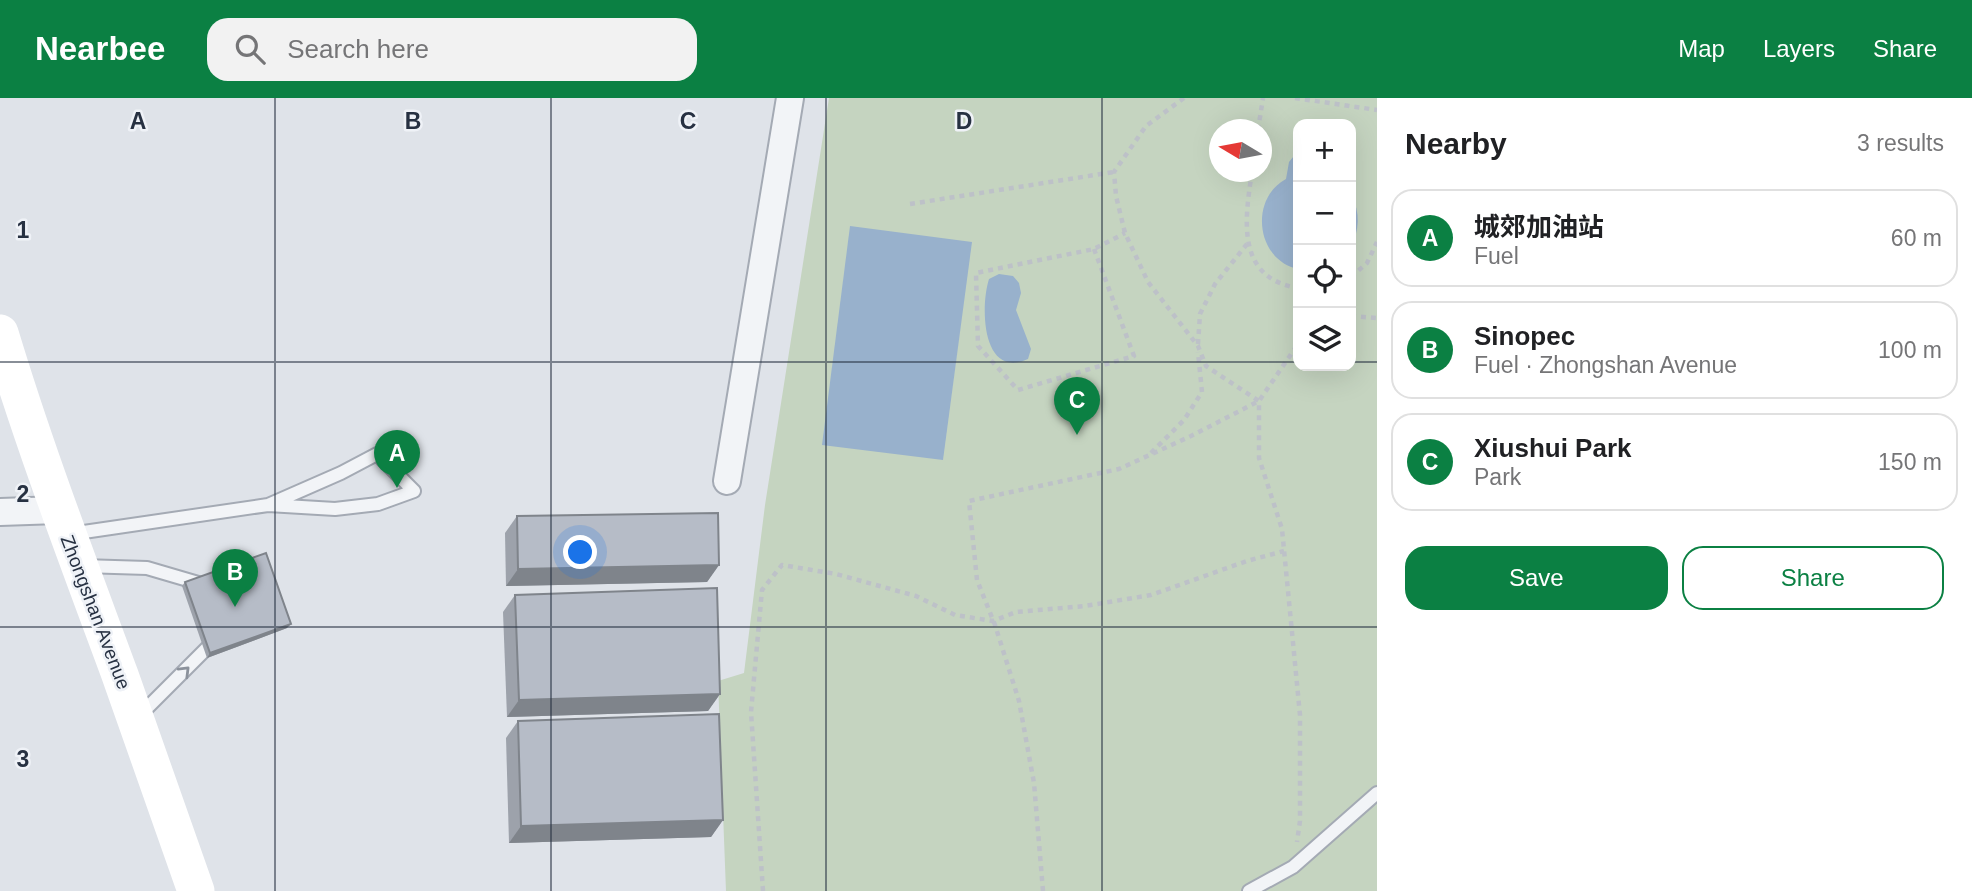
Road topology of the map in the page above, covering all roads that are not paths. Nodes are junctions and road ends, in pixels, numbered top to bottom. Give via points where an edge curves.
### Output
1 (790, 98) edge
2 (0, 333) edge
3 (727, 481) dead end
4 (268, 505) junction
5 (0, 512) edge
6 (68, 537) junction
7 (212, 597) edge
8 (223, 632) edge
9 (136, 719) junction
10 (1377, 793) edge
11 (196, 891) edge
12 (1249, 891) edge

1 - 3 street
2 - 6 main road, Zhongshan Avenue
4 - 4 lane via 335,509 377,504 415,491 377,454
4 - 6 lane
5 - 6 street
6 - 7 lane via 147,568 208,585
6 - 9 main road, Zhongshan Avenue
9 -> 8 lane
9 - 11 main road, Zhongshan Avenue
10 - 12 lane via 1293,867

